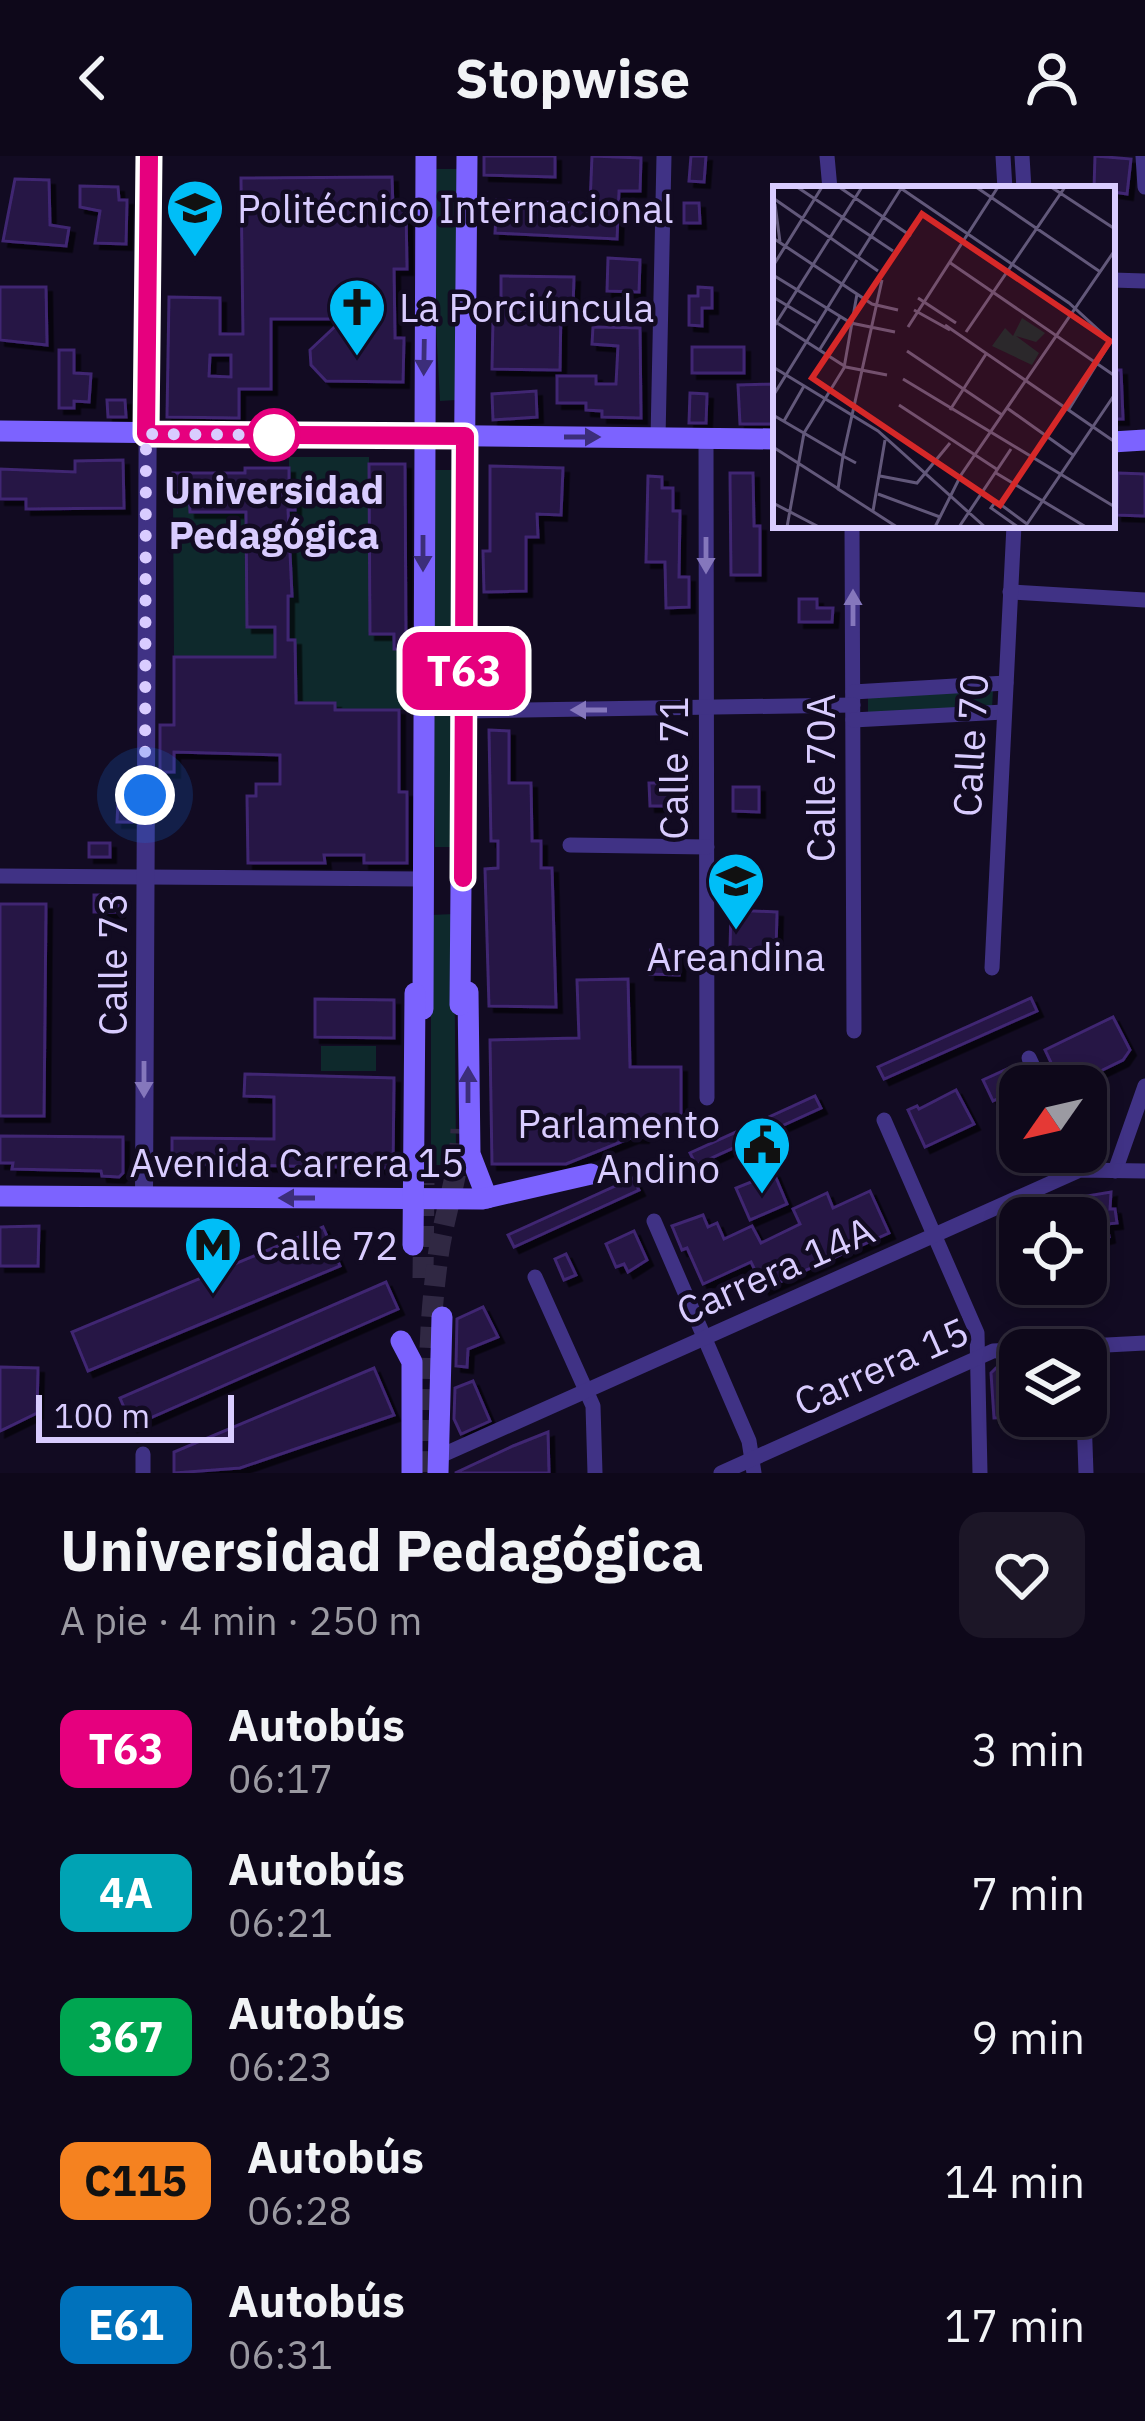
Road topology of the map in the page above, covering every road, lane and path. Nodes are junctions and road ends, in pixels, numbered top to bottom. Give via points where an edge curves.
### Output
1 (149, 156) edge
2 (426, 156) edge
3 (466, 156) edge
4 (664, 156) edge
5 (827, 156) edge
6 (1003, 156) edge
7 (1022, 156) edge
8 (1143, 156) edge
9 (830, 186) edge
10 (1005, 186) edge
11 (1024, 186) edge
12 (1145, 188) edge
13 (1115, 280) edge
14 (1145, 281) edge
15 (0, 431) edge
16 (146, 434) junction
17 (424, 436) junction
18 (465, 436) junction
19 (658, 438) junction
20 (706, 438) junction
21 (773, 439) edge
22 (1145, 440) edge
23 (1115, 442) edge
24 (851, 528) edge
25 (1014, 528) edge
26 (1010, 592) junction
27 (1145, 600) edge
28 (1006, 683) junction
29 (853, 706) junction
30 (706, 709) junction
31 (464, 711) junction
32 (1004, 712) junction
33 (570, 845) dead end
34 (707, 847) junction
35 (0, 876) edge
36 (145, 878) junction
37 (463, 878) junction
38 (421, 879) junction
39 (992, 968) dead end
40 (460, 1004) dead end
41 (423, 1009) dead end
42 (854, 1031) dead end
43 (1029, 1058) dead end
44 (1032, 1065) edge
45 (1145, 1086) edge
46 (707, 1098) dead end
47 (884, 1120) dead end
48 (1107, 1171) edge
49 (1115, 1171) junction
50 (1145, 1172) edge
51 (1073, 1173) edge
52 (591, 1174) dead end
53 (0, 1196) edge
54 (144, 1197) junction
55 (487, 1198) junction
56 (414, 1199) junction
57 (654, 1222) dead end
58 (936, 1234) junction
59 (413, 1245) dead end
60 (536, 1277) dead end
61 (442, 1317) dead end
62 (706, 1337) junction
63 (400, 1341) dead end
64 (1145, 1343) edge
65 (1107, 1345) edge
66 (999, 1351) edge
67 (980, 1356) junction
68 (586, 1390) junction
69 (1085, 1437) edge
70 (143, 1454) dead end
71 (438, 1465) edge
72 (753, 1466) edge
73 (143, 1473) edge
74 (412, 1473) edge
75 (595, 1473) edge
76 (721, 1473) edge
77 (980, 1473) edge
78 (1086, 1473) edge

1 - 16 street, Calle 73
2 -> 17 main road
3 - 18 main road
4 - 19 street
5 - 9 street
6 - 10 street
7 - 11 street
8 - 12 street
13 - 14 street
15 - 16 main road
16 - 17 main road
16 - 36 street, Calle 73
17 - 18 main road
17 -> 38 main road
18 -> 19 main road
18 - 31 main road
19 - 20 main road
20 - 21 main road
20 -> 30 street, Calle 71
22 - 23 main road
29 -> 24 street, Calle 70A
25 - 26 street, Calle 70
26 - 27 street
26 - 28 street, Calle 70
28 - 29 street
28 - 32 street, Calle 70
29 - 30 street
29 - 32 street
29 - 42 street, Calle 70A
30 -> 31 street
30 - 34 street, Calle 71
31 - 37 main road
32 - 39 street, Calle 70
33 - 34 street
34 - 46 street, Calle 71
35 - 36 street
36 - 38 street
36 -> 54 street, Calle 73
37 - 40 main road
55 -> 37 main road via 469,1146
38 - 41 main road
38 - 56 main road
43 - 44 street
45 - 49 street
47 - 58 street
48 - 49 street, Carrera 14A
49 - 50 street, Carrera 14A
51 - 58 street, Carrera 14A
52 - 55 main road, Avenida Carrera 15
53 - 54 main road, Avenida Carrera 15
56 -> 54 main road, Avenida Carrera 15
55 - 56 main road, Avenida Carrera 15
56 - 59 main road
57 - 62 street
58 - 62 street, Carrera 14A
58 - 67 street
60 - 68 street
61 - 71 main road
62 - 68 street, Carrera 14A
62 - 72 street
63 - 74 main road via 412,1362
64 - 65 street, Carrera 15
66 - 67 street, Carrera 15
67 - 72 street, Carrera 15
67 - 77 street
68 - 71 street, Carrera 14A
68 - 75 street via 595,1413
69 - 78 street
70 - 73 street
72 - 76 street, Carrera 15

